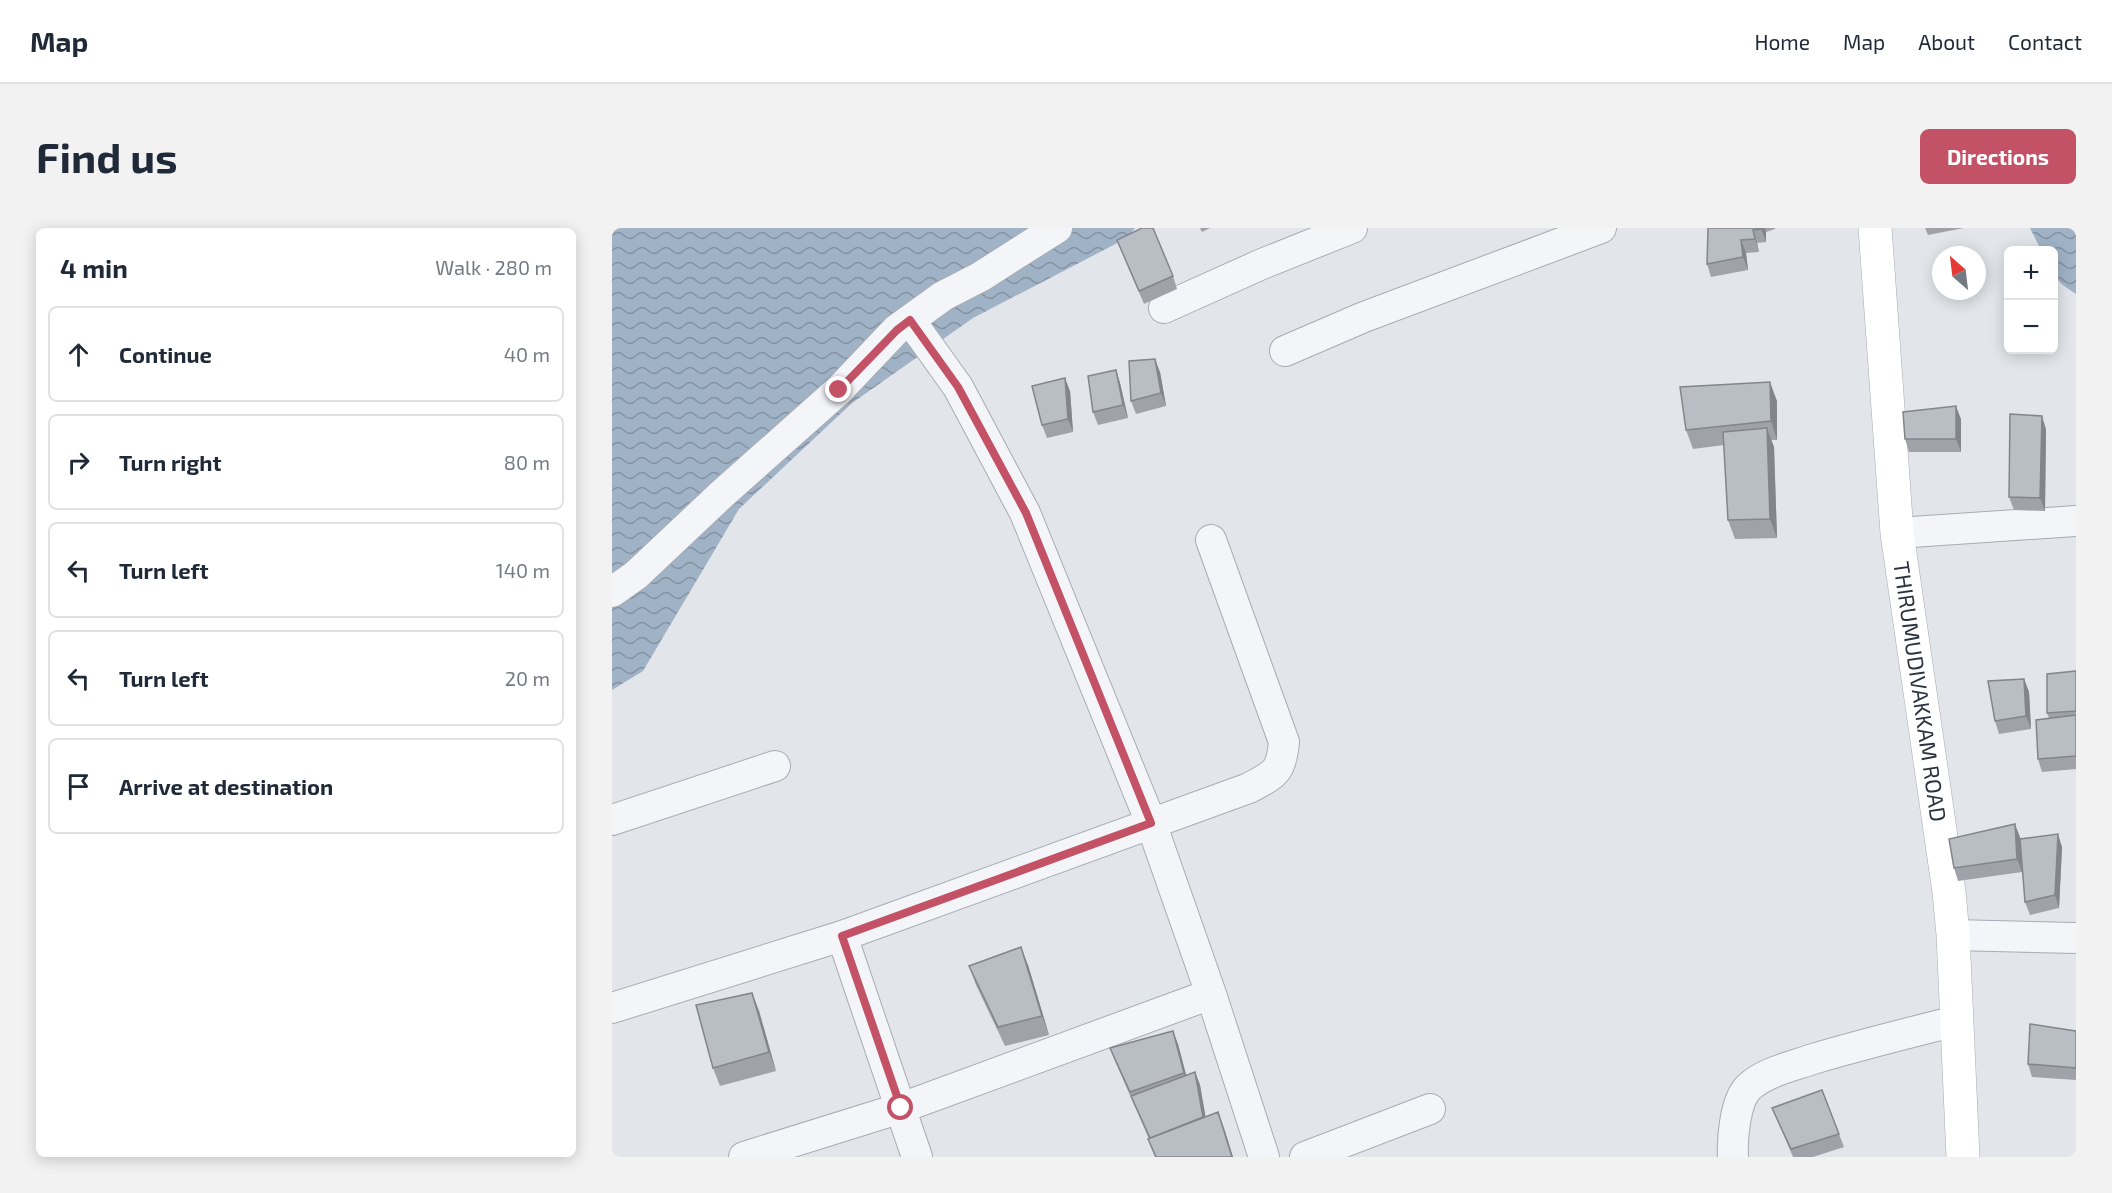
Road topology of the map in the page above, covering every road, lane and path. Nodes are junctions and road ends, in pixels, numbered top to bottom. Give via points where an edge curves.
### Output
1 (1057, 228) edge
2 (1352, 228) edge
3 (1601, 228) edge
4 (1875, 228) edge
5 (1164, 308) dead end
6 (910, 320) junction
7 (1285, 351) dead end
8 (2076, 521) edge
9 (1897, 533) junction
10 (1212, 540) dead end
11 (612, 592) edge
12 (775, 766) dead end
13 (612, 820) edge
14 (1151, 823) junction
15 (1953, 935) junction
16 (842, 936) junction
17 (2076, 938) edge
18 (1211, 994) junction
19 (612, 1008) edge
20 (1956, 1021) junction
21 (901, 1108) junction
22 (1430, 1109) dead end
23 (744, 1157) edge
24 (917, 1157) edge
25 (1264, 1157) edge
26 (1305, 1157) edge
27 (1733, 1157) edge
28 (1963, 1157) edge

1 - 6 street
2 - 5 street
3 - 7 street via 1364,317
4 - 9 street, THIRUMUDIVAKKAM ROAD
6 - 11 street via 839,390
6 - 14 street via 958,387 1026,513
8 - 9 street
9 - 15 street, THIRUMUDIVAKKAM ROAD
10 - 14 street via 1284,742 1282,761 1272,776 1249,788
12 - 13 street
14 - 16 street
14 - 18 street
15 - 17 street
15 - 20 street, THIRUMUDIVAKKAM ROAD
16 - 19 street
16 - 21 street
18 - 21 street
18 - 25 street
20 - 27 street via 1779,1070 1748,1087 1739,1106
20 - 28 street, THIRUMUDIVAKKAM ROAD
21 - 23 street
21 - 24 street
22 - 26 street

